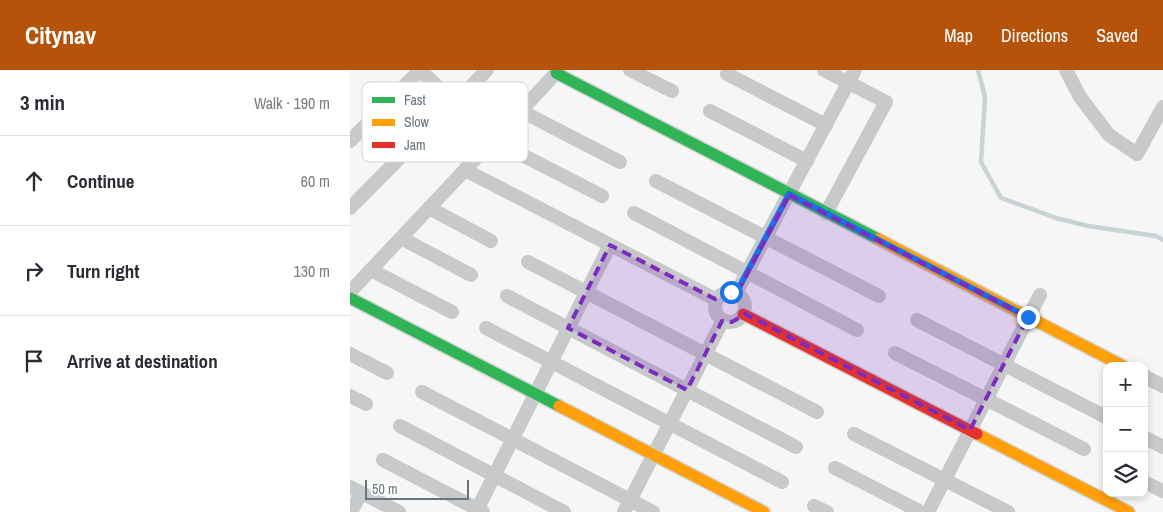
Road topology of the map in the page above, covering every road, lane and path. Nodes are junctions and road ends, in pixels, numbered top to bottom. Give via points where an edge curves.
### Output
1 (420, 70) edge
2 (487, 70) edge
3 (630, 70) edge
4 (824, 70) edge
5 (855, 70) edge
6 (1066, 70) edge
7 (558, 71) edge
8 (727, 74) dead end
9 (408, 82) edge
10 (432, 82) edge
11 (475, 82) edge
12 (848, 83) junction
13 (672, 91) dead end
14 (528, 103) edge
15 (1163, 107) edge
16 (710, 111) dead end
17 (528, 115) edge
18 (826, 125) junction
19 (362, 129) edge
20 (350, 141) edge
21 (528, 158) edge
22 (807, 161) junction
23 (396, 162) edge
24 (472, 162) edge
25 (620, 162) dead end
26 (465, 170) junction
27 (656, 180) dead end
28 (789, 194) junction
29 (602, 196) dead end
30 (350, 208) edge
31 (429, 208) junction
32 (634, 213) dead end
33 (826, 213) junction
34 (401, 238) junction
35 (766, 238) junction
36 (491, 241) dead end
37 (610, 245) junction
38 (528, 262) dead end
39 (372, 270) junction
40 (748, 272) junction
41 (471, 275) dead end
42 (350, 292) edge
43 (586, 292) junction
44 (736, 293) junction
45 (1040, 295) dead end
46 (506, 296) dead end
47 (878, 296) dead end
48 (350, 298) edge
49 (717, 300) junction
50 (452, 312) dead end
51 (743, 314) junction
52 (1028, 317) junction
53 (723, 320) junction
54 (917, 320) dead end
55 (486, 328) dead end
56 (568, 328) junction
57 (858, 330) dead end
58 (895, 353) dead end
59 (350, 354) edge
60 (705, 354) junction
61 (551, 362) junction
62 (1115, 362) edge
63 (1004, 365) junction
64 (387, 373) dead end
65 (1148, 378) edge
66 (1163, 386) edge
67 (686, 390) junction
68 (422, 392) dead end
69 (534, 394) junction
70 (350, 396) edge
71 (986, 399) junction
72 (366, 404) dead end
73 (817, 412) dead end
74 (1103, 415) edge
75 (669, 423) junction
76 (400, 426) dead end
77 (970, 430) junction
78 (854, 434) dead end
79 (512, 439) junction
80 (1148, 439) edge
81 (796, 447) dead end
82 (1163, 447) edge
83 (1084, 449) dead end
84 (653, 456) junction
85 (383, 460) dead end
86 (835, 468) dead end
87 (494, 475) junction
88 (945, 480) junction
89 (782, 482) dead end
90 (1148, 484) edge
91 (355, 490) edge
92 (1163, 491) edge
93 (627, 506) edge
94 (479, 511) edge
95 (351, 512) edge
96 (397, 512) edge
97 (564, 512) edge
98 (653, 512) edge
99 (764, 512) edge
100 (922, 512) edge
101 (928, 512) edge
102 (1008, 512) edge
103 (1129, 512) edge

1 - 9 street
1 - 10 street
2 - 11 street
3 - 13 street
4 - 12 street
5 - 12 street
6 - 15 street via 1080,96 1109,135 1137,154
7 - 14 street
7 - 28 street
8 - 18 street
12 - 18 street
12 - 33 street via 886,102
16 - 22 street
17 - 25 street
18 - 22 street
19 - 20 street
21 - 29 street
22 - 28 street
23 - 30 street
24 - 26 street
26 - 31 street
26 - 37 street
27 - 35 street
28 - 33 street
28 - 35 street
31 - 34 street
31 - 36 street
32 - 40 street
33 - 52 street
34 - 39 street
34 - 41 street
35 - 40 street
35 - 47 street
37 - 43 street
37 - 49 street
38 - 43 street
39 - 42 street
39 - 50 street
40 - 44 street
40 - 57 street
43 - 56 street
43 - 60 street
44 - 49 street via 725,293
44 - 51 street via 743,300
45 - 52 street
46 - 56 street
48 - 69 street
49 - 53 street via 715,309
51 - 53 street via 737,320
51 - 77 street
52 - 62 street
52 - 63 street
53 - 60 street
54 - 63 street
55 - 61 street
56 - 61 street
56 - 67 street
58 - 71 street
59 - 64 street
60 - 67 street
60 - 73 street
61 - 69 street
61 - 75 street
63 - 71 street
63 - 74 street
65 - 66 street
67 - 75 street
67 - 81 street
68 - 79 street
69 - 79 street
69 - 84 street
70 - 72 street
71 - 77 street
71 - 83 street
75 - 84 street
75 - 89 street
76 - 87 street
77 - 88 street
77 - 103 street
78 - 88 street
79 - 87 street
79 - 93 street
80 - 82 street
84 - 93 street
84 - 99 street
85 - 94 street
86 - 100 street
87 - 94 street
87 - 97 street
88 - 101 street
88 - 102 street
90 - 92 street
91 - 95 street
91 - 96 street
93 - 98 street

